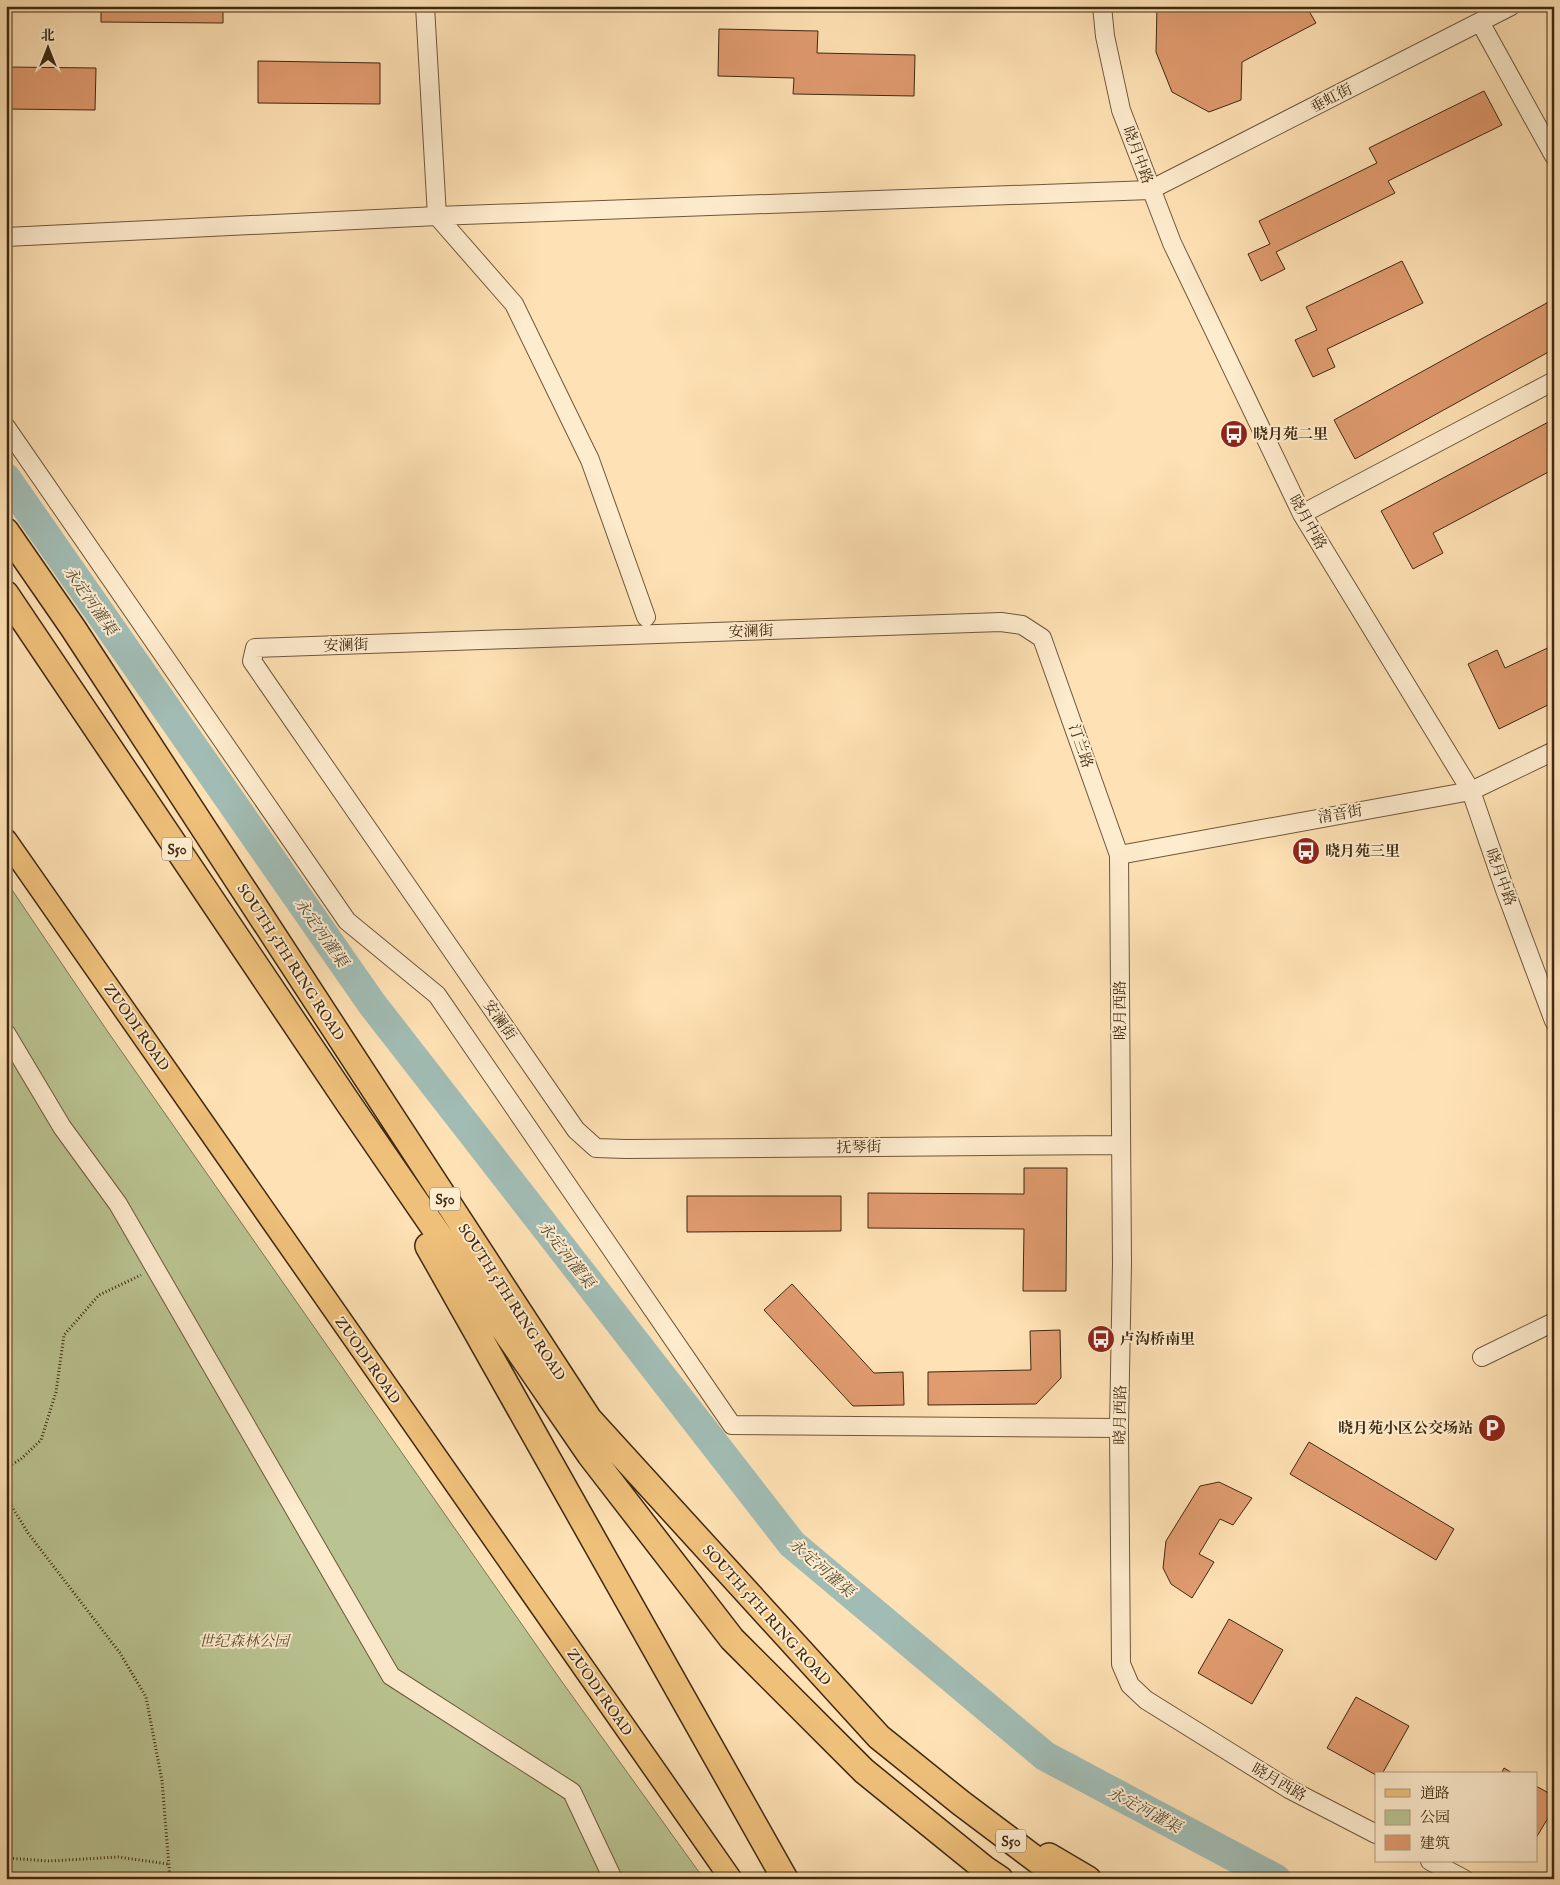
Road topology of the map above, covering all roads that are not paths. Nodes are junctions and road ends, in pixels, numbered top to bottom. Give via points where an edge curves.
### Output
1 (425, 6) edge
2 (1102, 6) edge
3 (1511, 6) edge
4 (1480, 22) junction
5 (1554, 156) edge
6 (1150, 190) junction
7 (437, 216) junction
8 (6, 237) edge
9 (1554, 381) edge
10 (6, 427) edge
11 (1302, 514) junction
12 (6, 531) edge
13 (6, 594) edge
14 (646, 617) dead end
15 (1042, 638) joint
16 (1554, 751) edge
17 (1470, 791) junction
18 (6, 840) edge
19 (1119, 855) junction
20 (1554, 1020) edge
21 (6, 1033) edge
22 (349, 1104) junction
23 (1121, 1145) junction
24 (596, 1148) joint
25 (1554, 1322) edge
26 (1482, 1357) dead end
27 (1120, 1428) junction
28 (961, 1802) junction
29 (1375, 1833) edge
30 (1432, 1862) edge
31 (614, 1879) edge
32 (731, 1879) edge
33 (785, 1879) edge
34 (1000, 1879) edge
35 (1062, 1879) edge
36 (1088, 1879) edge
37 (1464, 1879) edge

1 - 7 street
2 - 6 street, 晓月中路 via 1121,110
3 - 4 street, 垂虹街
4 - 5 street
4 - 6 street, 垂虹街
6 - 7 street
6 - 11 street, 晓月中路 via 1172,243
7 - 8 street
7 - 14 street via 514,304 590,460
9 - 11 street
10 - 27 street via 347,921 437,995 732,1425
11 - 17 street, 晓月中路
12 - 28 highway, SOUTH 5TH RING ROAD / S50 via 73,628 589,1420 880,1737
13 - 22 highway, SOUTH 5TH RING ROAD / S50
15 - 19 street, 汀兰路
15 - 24 street, 安澜街 via 1022,625 1001,622 255,648 252,661 576,1130
16 - 17 street, 清音街
17 - 19 street, 清音街
17 - 20 street, 晓月中路
18 - 32 main road, ZUODI ROAD
19 - 23 street, 晓月西路
21 - 31 street via 62,1127 118,1204 391,1676 572,1792
22 - 33 highway
22 - 34 highway, SOUTH 5TH RING ROAD / S50 via 590,1455 732,1639 864,1771
23 - 24 street, 抚琴街
23 - 27 street, 晓月西路
25 - 26 street
27 - 29 street, 晓月西路 via 1121,1664 1130,1685 1146,1700 1289,1789
28 - 35 highway, SOUTH 5TH RING ROAD / S50
28 - 36 highway
30 - 37 street

